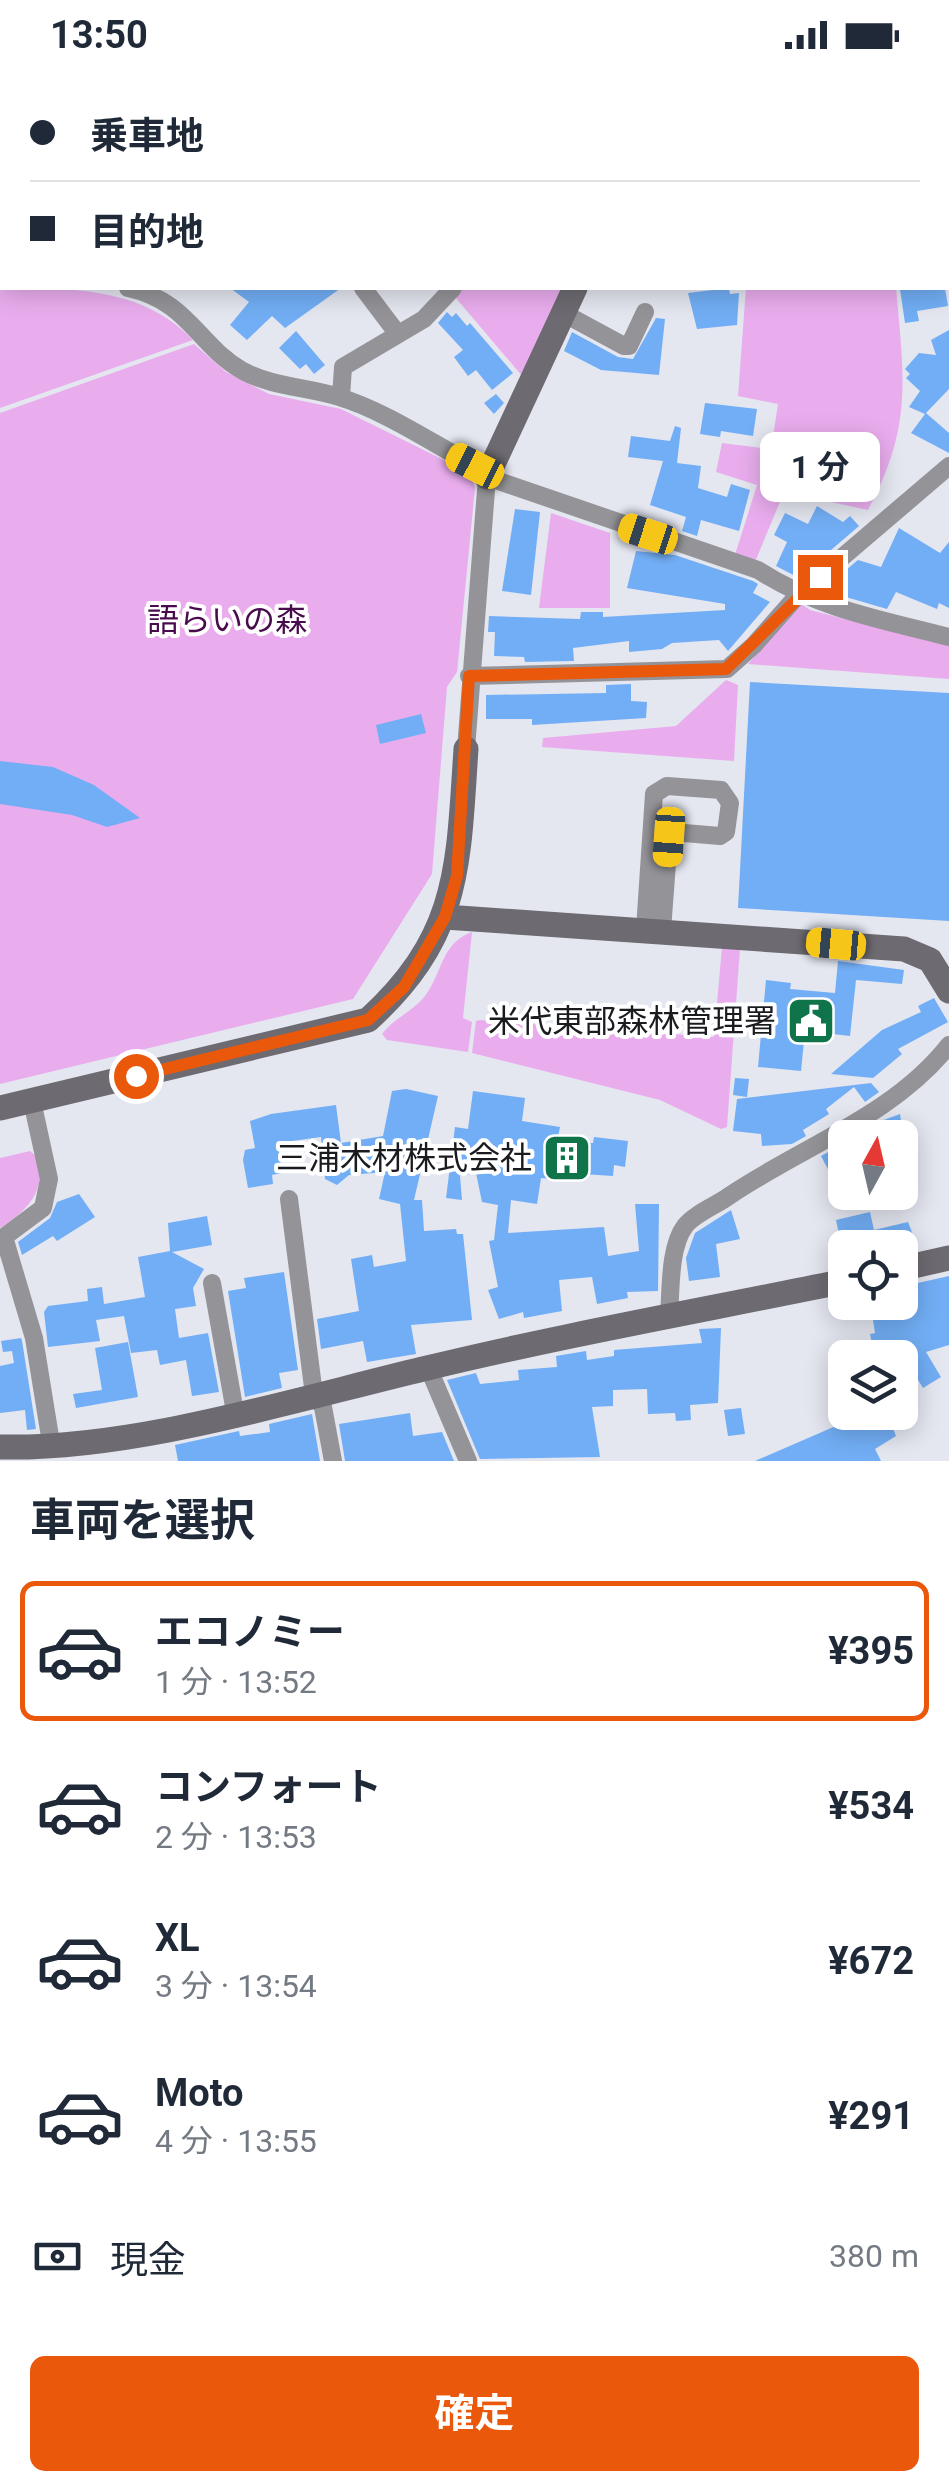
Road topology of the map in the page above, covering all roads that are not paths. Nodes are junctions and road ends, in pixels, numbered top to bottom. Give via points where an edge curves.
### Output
1 (138, 290) edge
2 (364, 290) edge
3 (451, 290) edge
4 (574, 290) edge
5 (645, 312) dead end
6 (564, 313) junction
7 (396, 334) junction
8 (341, 397) junction
9 (949, 466) edge
10 (487, 477) junction
11 (798, 596) junction
12 (949, 636) edge
13 (469, 676) junction
14 (466, 749) joint
15 (445, 917) junction
16 (654, 929) junction
17 (949, 992) edge
18 (949, 1045) edge
19 (32, 1101) junction
20 (0, 1108) edge
21 (289, 1199) dead end
22 (949, 1258) edge
23 (918, 1265) edge
24 (212, 1283) dead end
25 (828, 1283) edge
26 (668, 1316) junction
27 (428, 1368) junction
28 (314, 1395) junction
29 (236, 1412) junction
30 (0, 1447) edge
31 (52, 1448) junction
32 (332, 1461) edge
33 (468, 1461) edge

1 - 8 street via 186,315 239,369
2 - 7 street
3 - 7 street via 424,319
4 - 6 street
5 - 6 street via 629,346
6 - 10 street
7 - 8 street via 344,367
8 - 10 street
9 - 11 street
10 - 11 street via 758,570
10 - 13 street
11 - 12 street
11 - 13 street via 726,669
13 - 14 street
14 - 15 street via 457,876
15 - 16 street
15 - 19 street via 404,987 368,1020
16 - 16 street via 654,794 667,786 721,790 730,803 726,832 669,837
16 - 17 street via 904,949 930,960
18 - 26 street via 926,1074 875,1110 684,1226
19 - 20 street
19 - 31 street via 49,1178 43,1208 4,1238 34,1338
21 - 28 street
22 - 23 street
24 - 29 street
25 - 26 street
26 - 27 street
27 - 28 street
27 - 33 street
28 - 29 street
28 - 32 street
29 - 31 street
30 - 31 street

